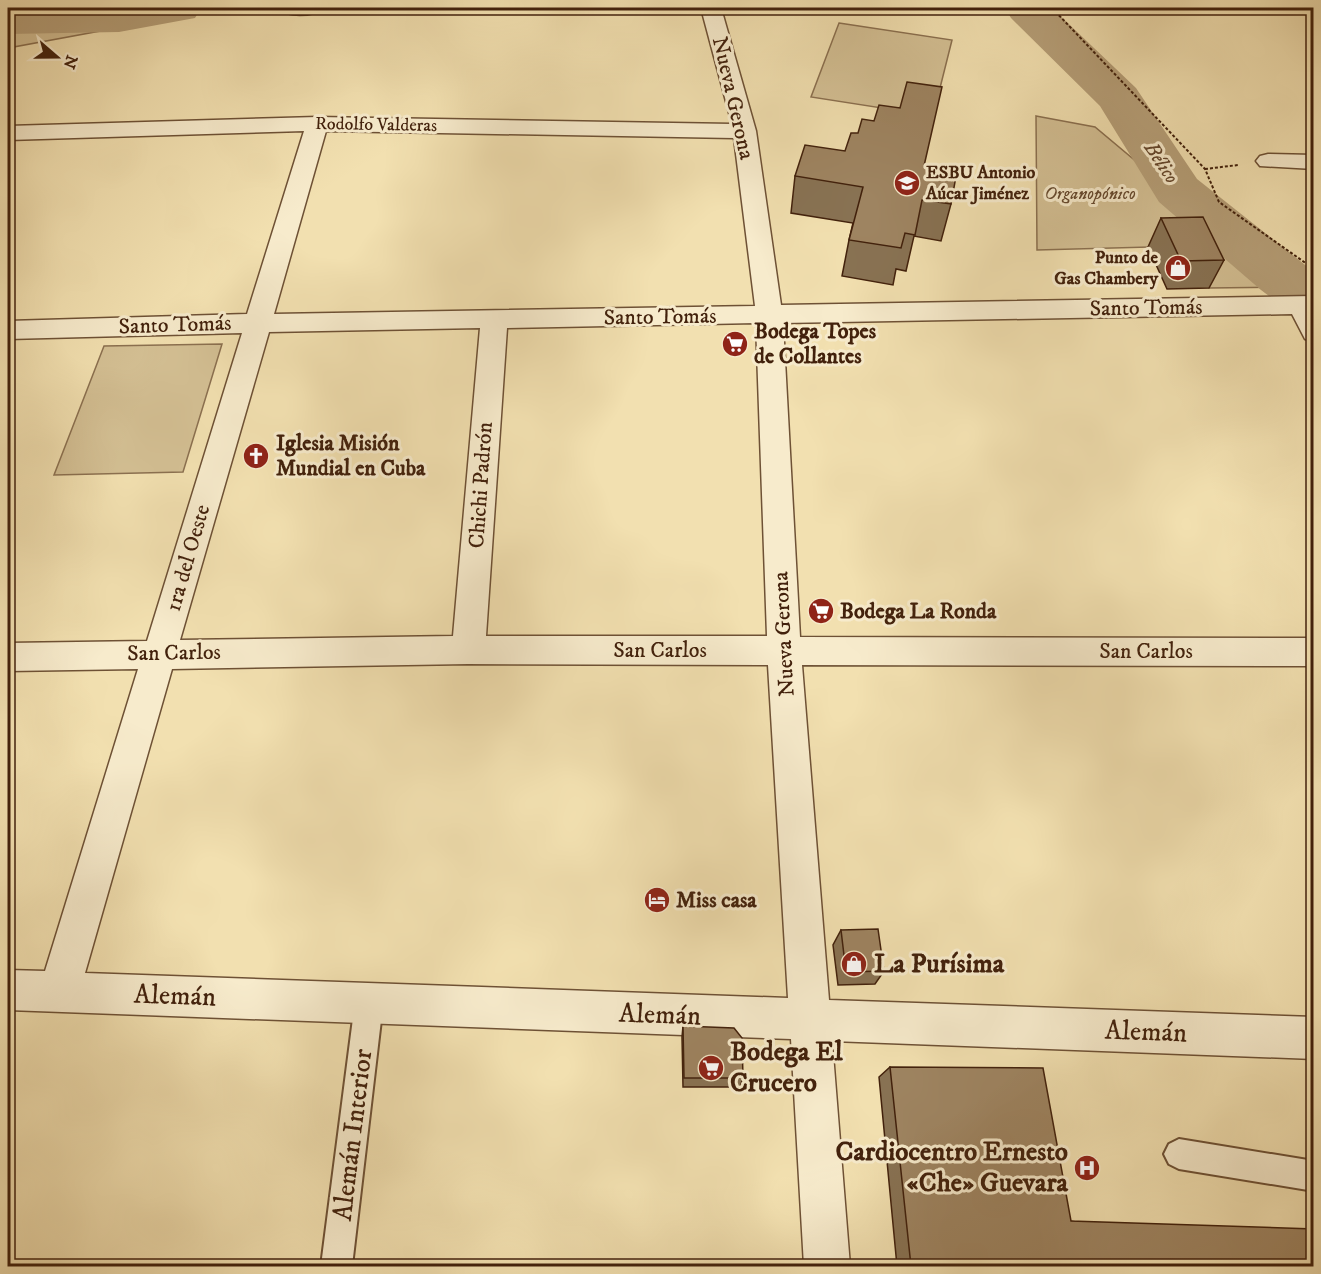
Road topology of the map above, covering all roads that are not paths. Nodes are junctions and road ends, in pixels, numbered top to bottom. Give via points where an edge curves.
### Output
1 (711, 8) edge
2 (317, 124) junction
3 (745, 131) junction
4 (8, 133) edge
5 (1268, 161) dead end
6 (1314, 162) edge
7 (1307, 305) edge
8 (769, 315) junction
9 (494, 319) junction
10 (257, 323) junction
11 (8, 330) edge
12 (1314, 332) edge
13 (468, 650) junction
14 (784, 650) junction
15 (1314, 652) edge
16 (160, 653) junction
17 (8, 657) edge
18 (8, 990) edge
19 (60, 992) junction
20 (369, 1003) junction
21 (811, 1020) junction
22 (1314, 1038) edge
23 (1179, 1154) dead end
24 (1314, 1176) edge
25 (336, 1266) edge
26 (827, 1266) edge

1 - 3 street, Nueva Gerona
2 - 3 street, Rodolfo Valderas
2 - 4 street, Rodolfo Valderas
2 - 10 street, 1ra del Oeste
3 - 8 street, Nueva Gerona
5 - 6 street
7 - 8 street, Santo Tomás
7 - 12 street
8 - 9 street, Santo Tomás
8 - 14 street, Nueva Gerona
9 - 10 street, Santo Tomás
9 - 13 street, Chichi Padrón
10 - 11 street, Santo Tomás
10 - 16 street, 1ra del Oeste
13 - 14 street, San Carlos
13 - 16 street, San Carlos
14 - 15 street, San Carlos
14 - 21 street, Nueva Gerona
16 - 17 street, San Carlos
16 - 19 street, 1ra del Oeste
18 - 19 street, Alemán
19 - 20 street, Alemán
20 - 21 street, Alemán
20 - 25 lane, Alemán Interior
21 - 22 street, Alemán
21 - 26 street, Nueva Gerona
23 - 24 lane

